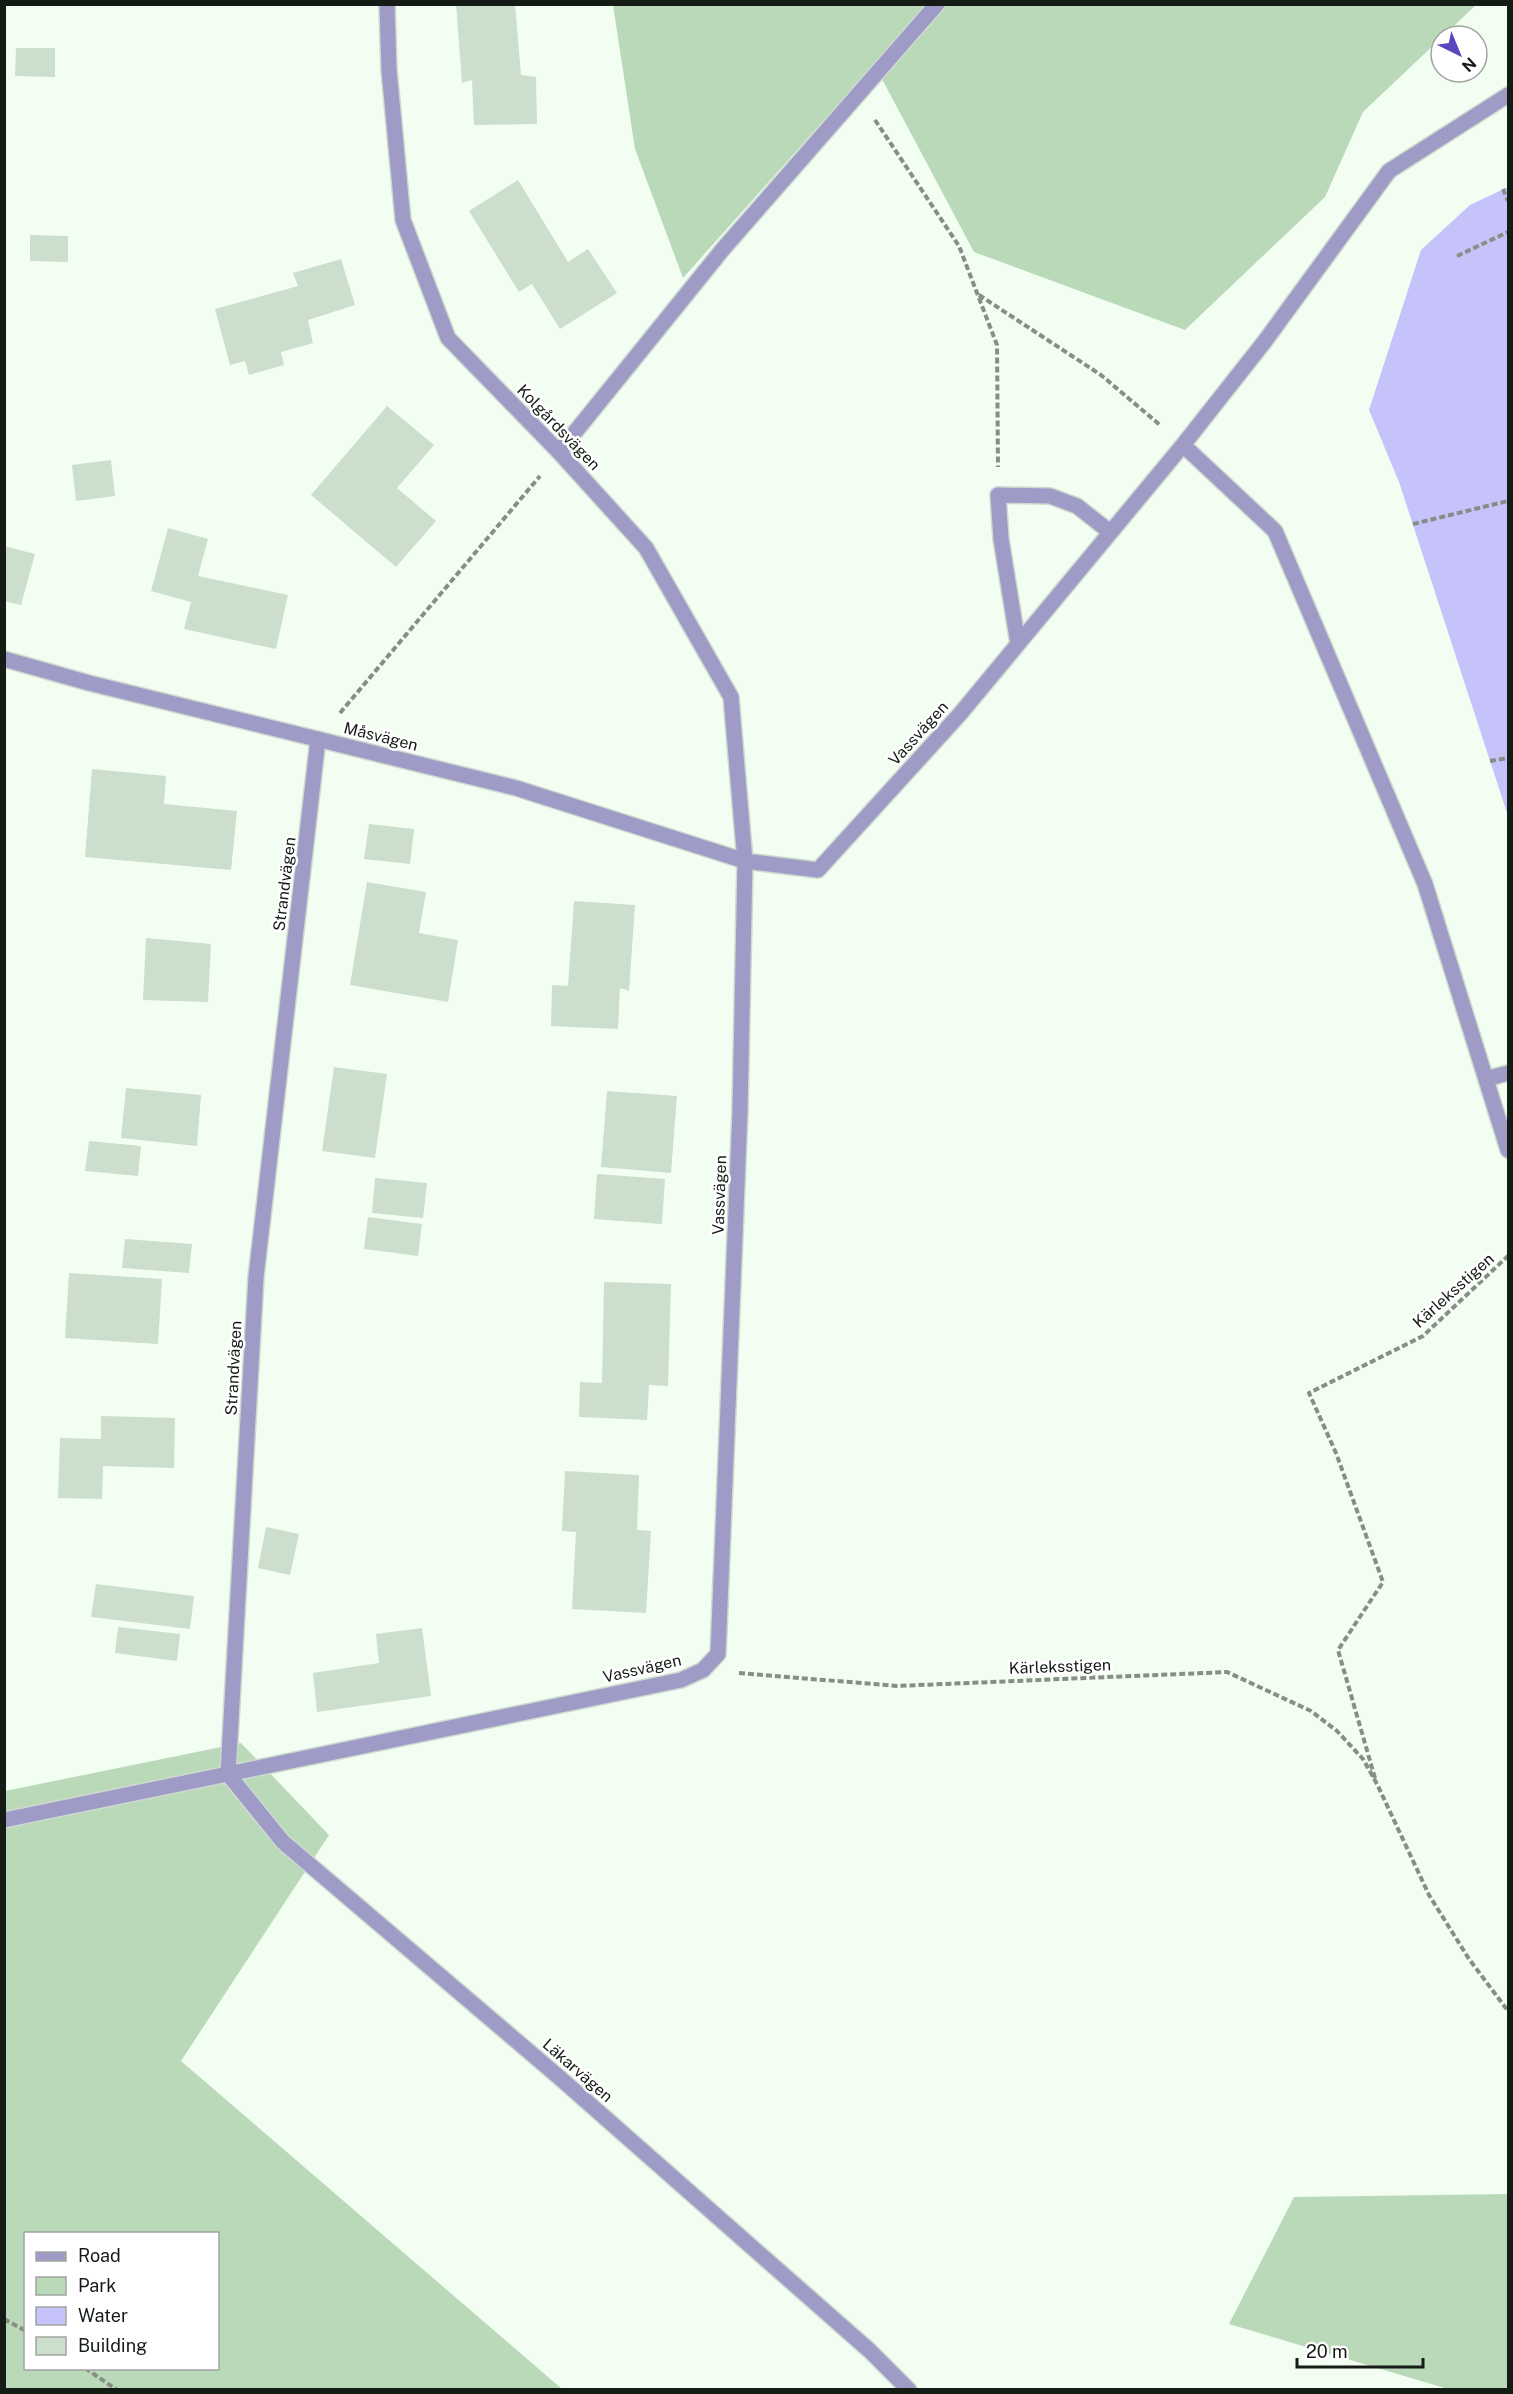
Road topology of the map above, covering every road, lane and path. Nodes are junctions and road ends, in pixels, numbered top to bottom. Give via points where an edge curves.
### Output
1 (387, 4) edge
2 (937, 4) edge
3 (858, 95) junction
4 (1509, 95) edge
5 (1503, 189) dead end
6 (1509, 201) edge
7 (1509, 232) edge
8 (1457, 256) dead end
9 (978, 295) junction
10 (1183, 445) junction
11 (560, 452) junction
12 (998, 495) junction
13 (1509, 501) edge
14 (1413, 524) dead end
15 (1110, 532) junction
16 (1018, 644) junction
17 (4, 659) edge
18 (318, 739) junction
19 (1509, 758) edge
20 (1490, 761) dead end
21 (745, 861) junction
22 (1509, 1073) edge
23 (1486, 1079) junction
24 (1509, 1150) edge
25 (1509, 1256) edge
26 (703, 1670) junction
27 (228, 1774) junction
28 (1377, 1784) junction
29 (4, 1820) edge
30 (1509, 2011) edge
31 (4, 2319) edge
32 (24, 2330) edge
33 (88, 2370) edge
34 (117, 2390) edge
35 (909, 2390) edge

1 - 11 street, Kolgårdsvägen via 403,220 448,338
2 - 3 street
3 - 9 path via 959,246
3 - 11 street via 723,249
4 - 10 street, Vassvägen via 1389,171 1265,341
5 - 6 path
7 - 8 path
9 - 10 path via 1101,375
9 - 12 path via 998,345
10 - 15 street, Vassvägen
10 - 23 street via 1275,531 1425,884
11 - 18 path
11 - 21 street, Kolgårdsvägen via 646,548 731,697
12 - 15 street via 1050,496 1077,506
12 - 16 street
13 - 14 path
15 - 16 street, Vassvägen
16 - 21 street, Vassvägen via 818,870
17 - 18 street, Måsvägen
18 - 21 street, Måsvägen via 516,788
18 - 27 street, Strandvägen via 256,1277
19 - 20 path
21 - 26 street, Vassvägen via 740,1111 718,1654
22 - 23 street
23 - 24 street
25 - 28 path, Kärleksstigen via 1423,1336 1309,1393 1336,1453 1383,1582 1338,1650
26 - 27 street, Vassvägen via 681,1680
26 - 28 path, Kärleksstigen via 897,1686 1227,1672 1311,1711 1363,1759
27 - 29 street
27 - 35 street, Läkarvägen via 283,1842 560,2078 870,2351
28 - 30 path, Kärleksstigen via 1429,1895 1469,1959
31 - 32 path
33 - 34 path

